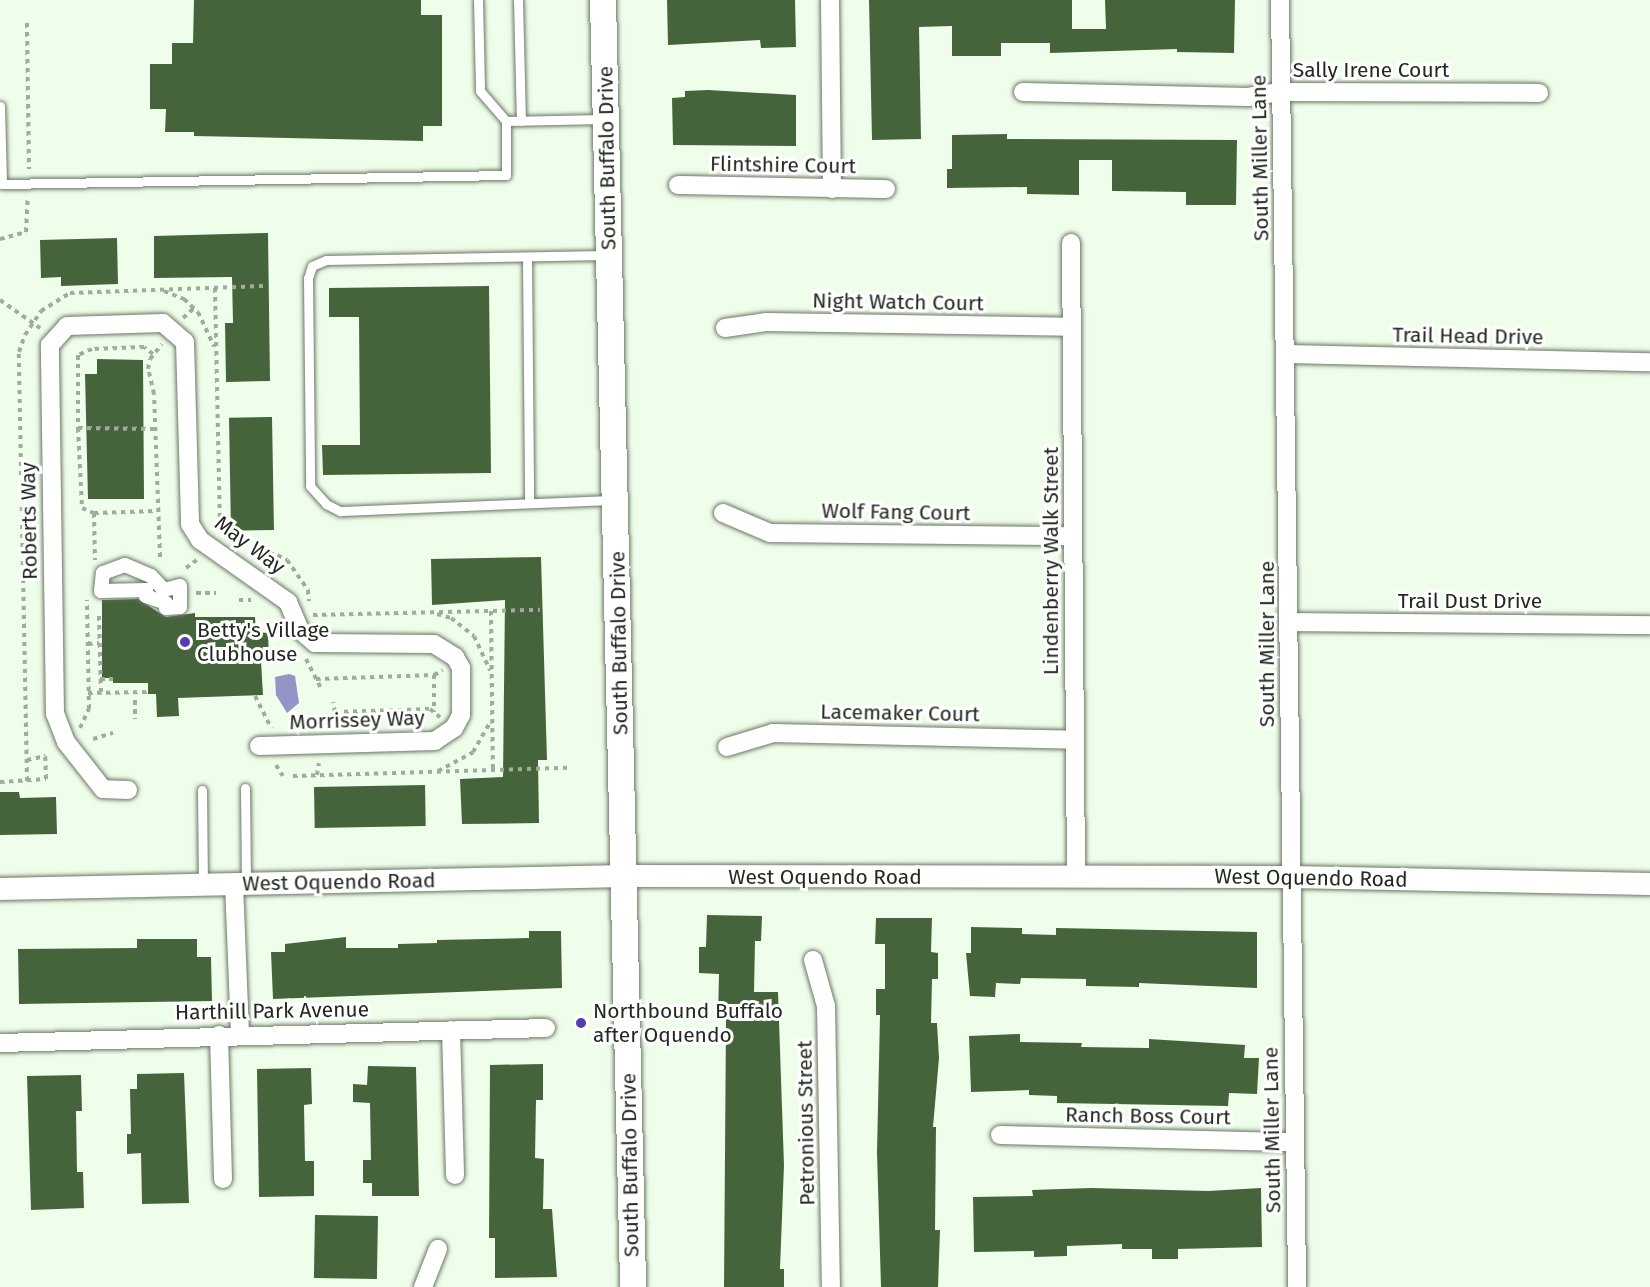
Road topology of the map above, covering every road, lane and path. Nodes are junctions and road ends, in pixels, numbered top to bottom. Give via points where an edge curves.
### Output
1 (478, 0) edge
2 (518, 0) edge
3 (603, 0) edge
4 (830, 0) edge
5 (1280, 0) edge
6 (27, 23) dead end
7 (1023, 93) dead end
8 (1280, 93) junction
9 (1539, 93) dead end
10 (0, 106) edge
11 (606, 119) junction
12 (506, 121) junction
13 (521, 121) junction
14 (29, 170) dead end
15 (678, 185) dead end
16 (832, 189) junction
17 (886, 189) dead end
18 (28, 197) dead end
19 (0, 239) edge
20 (1071, 243) dead end
21 (609, 255) junction
22 (527, 257) junction
23 (215, 288) dead end
24 (156, 290) dead end
25 (0, 300) edge
26 (194, 308) junction
27 (1071, 327) junction
28 (725, 328) dead end
29 (174, 330) junction
30 (44, 331) dead end
31 (153, 354) junction
32 (1285, 354) junction
33 (216, 357) junction
34 (1650, 362) edge
35 (78, 428) junction
36 (154, 429) junction
37 (615, 500) junction
38 (22, 502) dead end
39 (30, 502) dead end
40 (529, 502) junction
41 (156, 512) junction
42 (93, 513) junction
43 (723, 513) dead end
44 (1073, 536) junction
45 (200, 556) dead end
46 (160, 557) dead end
47 (186, 568) dead end
48 (103, 573) junction
49 (87, 597) dead end
50 (540, 610) dead end
51 (491, 611) junction
52 (431, 612) junction
53 (99, 616) dead end
54 (1290, 622) junction
55 (1650, 625) edge
56 (99, 643) junction
57 (88, 644) junction
58 (451, 662) junction
59 (492, 674) junction
60 (434, 675) junction
61 (100, 679) junction
62 (113, 679) dead end
63 (316, 679) dead end
64 (148, 692) dead end
65 (88, 693) junction
66 (101, 693) junction
67 (255, 696) dead end
68 (135, 700) dead end
69 (333, 702) dead end
70 (335, 712) junction
71 (493, 717) junction
72 (135, 719) dead end
73 (113, 733) dead end
74 (326, 733) dead end
75 (77, 735) dead end
76 (276, 737) dead end
77 (93, 739) dead end
78 (1075, 740) junction
79 (472, 743) dead end
80 (259, 746) dead end
81 (477, 747) junction
82 (727, 747) dead end
83 (54, 750) dead end
84 (45, 756) junction
85 (27, 760) dead end
86 (319, 763) dead end
87 (276, 765) dead end
88 (568, 768) dead end
89 (494, 770) junction
90 (434, 772) junction
91 (317, 775) junction
92 (283, 776) dead end
93 (293, 776) dead end
94 (0, 782) edge
95 (245, 788) dead end
96 (128, 790) dead end
97 (202, 790) dead end
98 (625, 876) junction
99 (1290, 877) junction
100 (1076, 878) junction
101 (202, 884) junction
102 (240, 884) junction
103 (1650, 884) edge
104 (0, 889) edge
105 (813, 960) dead end
106 (546, 1028) dead end
107 (451, 1030) junction
108 (240, 1034) junction
109 (219, 1035) junction
110 (0, 1043) edge
111 (1000, 1135) dead end
112 (1295, 1142) junction
113 (455, 1175) dead end
114 (223, 1179) dead end
115 (438, 1249) dead end
116 (423, 1287) edge
117 (633, 1287) edge
118 (831, 1287) edge
119 (1297, 1287) edge

1 - 12 lane via 480,91
2 - 13 lane
3 - 11 main road, South Buffalo Drive
4 - 16 street
5 - 8 street, South Miller Lane
6 - 14 path
7 - 8 street, Sally Irene Court via 1248,97
8 - 9 street, Sally Irene Court
8 - 32 street, South Miller Lane
10 - 12 lane via 2,184 506,175
11 - 13 lane
11 - 21 main road, South Buffalo Drive
12 - 13 lane
15 - 16 street, Flintshire Court
16 - 17 street, Flintshire Court
18 - 19 path via 26,232
20 - 27 street, Lindenberry Walk Street
21 - 22 lane
21 - 37 main road, South Buffalo Drive
22 - 40 lane
22 - 40 lane via 326,260 312,266 308,290 310,486 326,504 340,511
23 - 33 path
24 - 26 path via 177,296
25 - 30 path
26 - 29 path
26 - 33 path via 206,325
27 - 28 street, Night Watch Court via 766,322
27 - 44 street, Lindenberry Walk Street
29 - 31 path
29 - 58 street, May Way via 185,342 190,524 200,540 288,602 300,630 315,643 434,644
29 - 96 street, Roberts Way via 163,323 67,326 50,345 55,714 66,742 103,789
31 - 35 path via 144,347 92,348 78,355
31 - 36 path via 148,369
32 - 34 street, Trail Head Drive
32 - 54 street, South Miller Lane
33 - 52 path via 220,533 237,535 287,560 308,590 307,615
35 - 36 path
35 - 42 path via 80,502 87,512
36 - 41 path
37 - 40 lane
37 - 98 main road, South Buffalo Drive
38 - 39 path
41 - 42 path
41 - 46 path
42 - 48 path via 94,558
43 - 44 street, Wolf Fang Court via 770,533
44 - 78 street, Lindenberry Walk Street
45 - 47 path
48 - 48 street via 101,591 146,590 146,596 166,603 166,608 180,607 180,586 164,590 151,576 125,565
49 - 57 path
50 - 51 path
51 - 52 path
51 - 59 path
52 - 59 path via 451,618 474,636
53 - 56 path
54 - 55 street, Trail Dust Drive
54 - 99 street, South Miller Lane
56 - 57 path
56 - 61 path
57 - 65 path
58 - 60 path
58 - 80 street, Morrissey Way via 461,668 461,715 454,728 435,741
59 - 71 path
60 - 63 path
60 - 70 path via 432,711
61 - 62 path
61 - 66 path
64 - 66 path
65 - 66 path
65 - 75 path via 89,709
67 - 76 path
68 - 72 path
69 - 70 path
70 - 74 path
71 - 81 path
71 - 89 path
73 - 77 path
78 - 82 street, Lacemaker Court via 773,733
78 - 100 street, Lindenberry Walk Street
79 - 81 path
81 - 90 path via 468,757
83 - 84 path
84 - 85 path
84 - 94 path via 46,779
86 - 91 path
87 - 92 path
88 - 89 path
89 - 90 path
90 - 91 path
91 - 93 path
95 - 102 lane
97 - 101 lane
98 - 100 street, West Oquendo Road
98 - 102 street, West Oquendo Road
98 - 117 main road, South Buffalo Drive
99 - 100 street, West Oquendo Road
99 - 103 street, West Oquendo Road
99 - 112 street, South Miller Lane
101 - 102 street, West Oquendo Road
101 - 104 street, West Oquendo Road
102 - 108 street
105 - 118 street, Petronious Street via 826,1006
106 - 107 street, Harthill Park Avenue
107 - 108 street, Harthill Park Avenue
107 - 113 street
108 - 109 street, Harthill Park Avenue
109 - 110 street, Harthill Park Avenue
109 - 114 street
111 - 112 street, Ranch Boss Court
112 - 119 street, South Miller Lane
115 - 116 street

